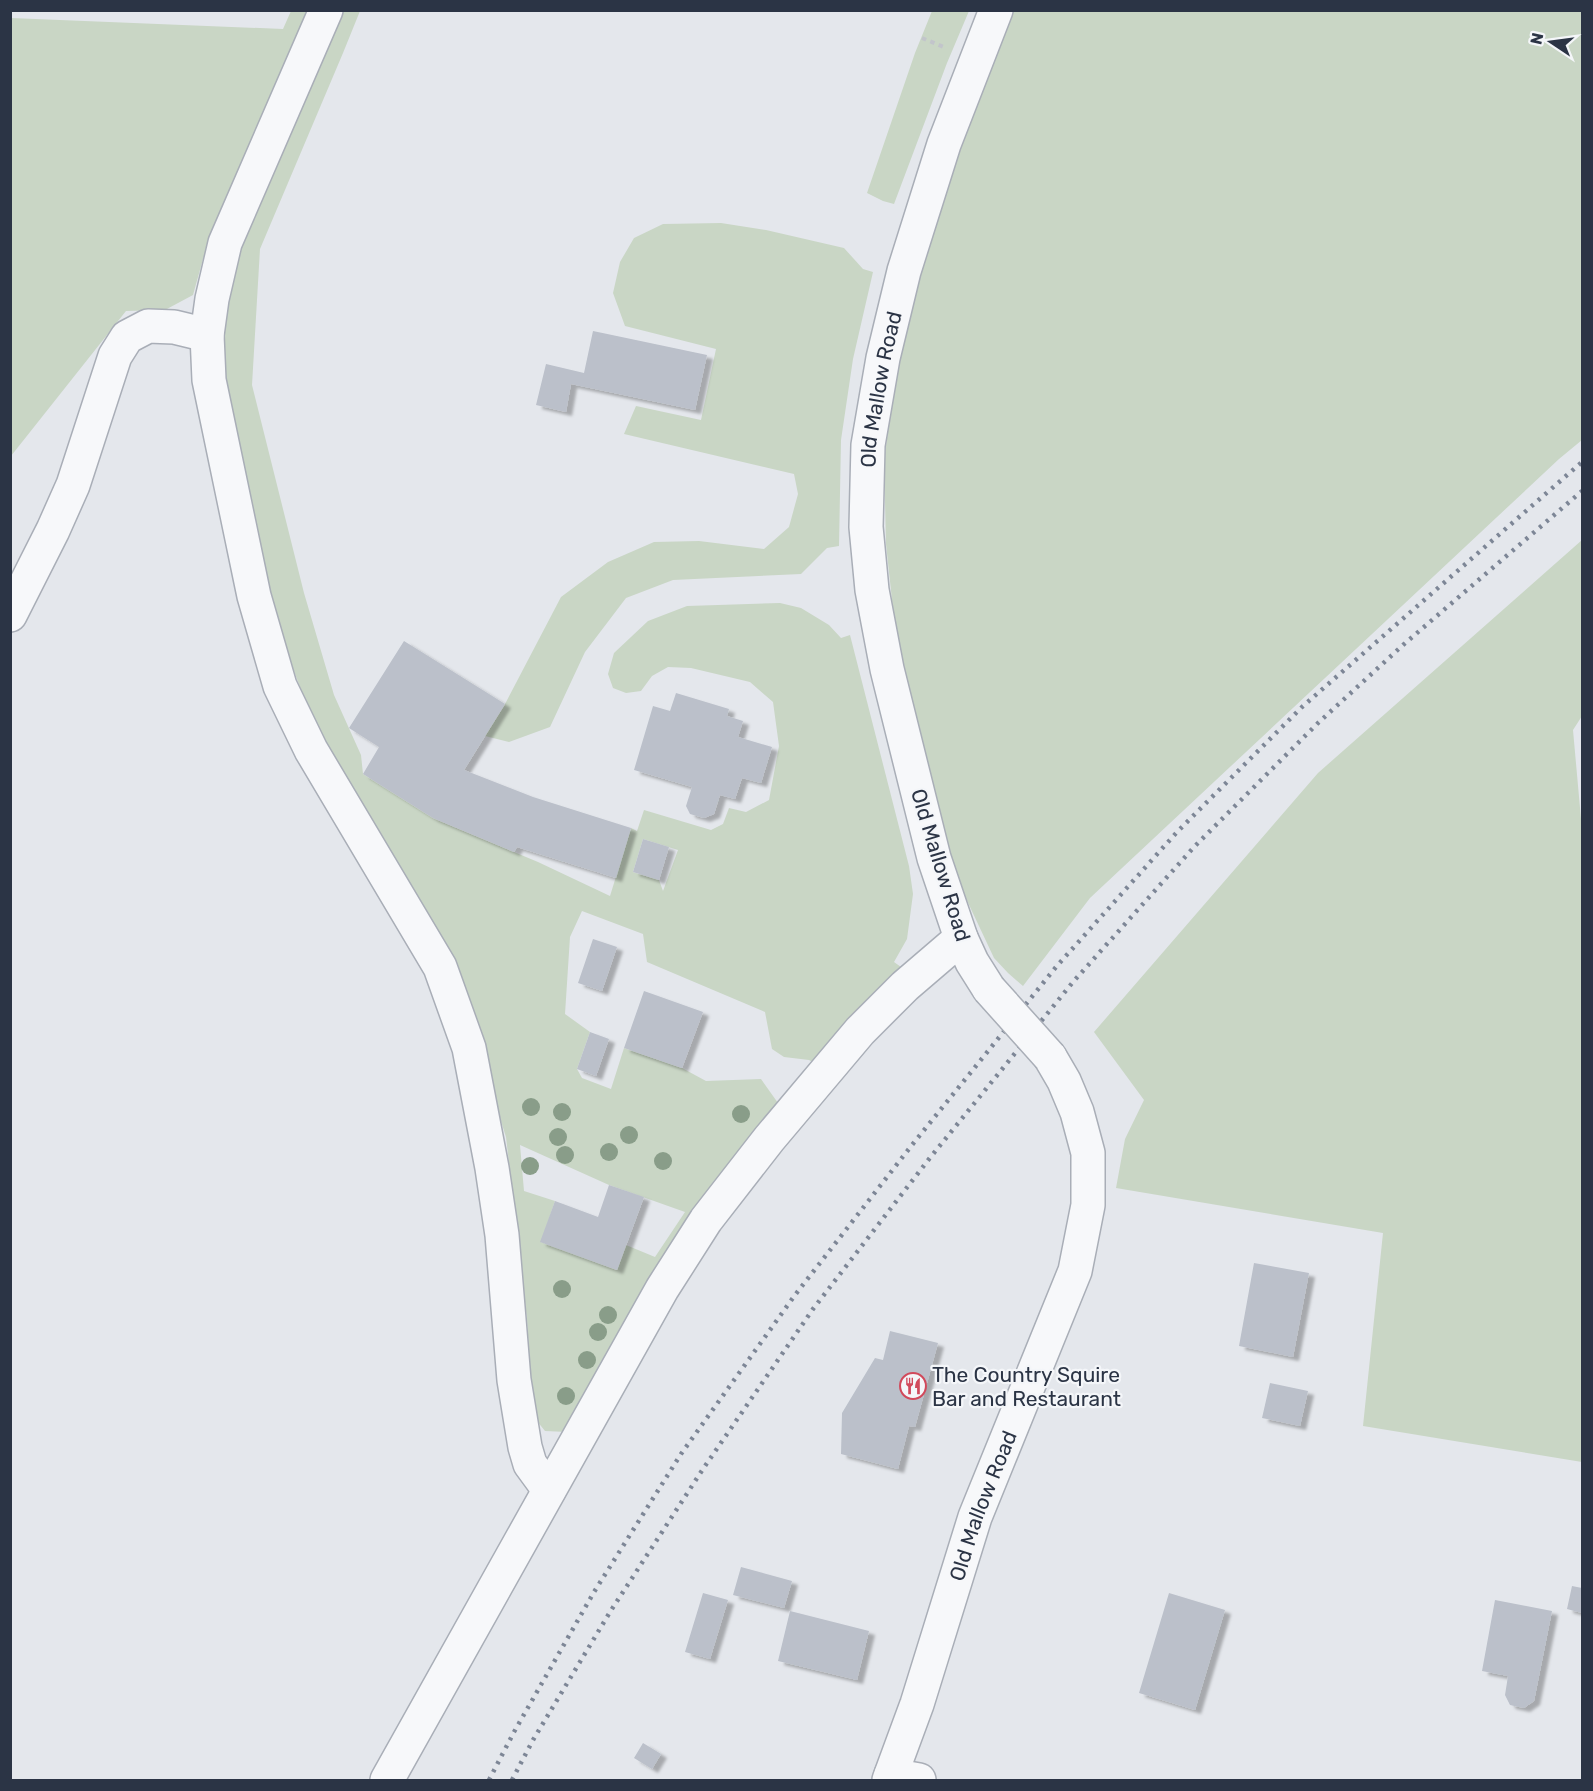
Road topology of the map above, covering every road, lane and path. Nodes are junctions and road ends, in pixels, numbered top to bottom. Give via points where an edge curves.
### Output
1 (326, 10) edge
2 (996, 10) edge
3 (207, 335) junction
4 (10, 615) edge
5 (961, 938) junction
6 (549, 1490) junction
7 (900, 1779) edge
8 (387, 1780) edge

1 - 3 street via 225,243
2 - 5 street, Old Mallow Road via 944,144 907,262 883,358 868,445 866,527 872,590 887,669 934,858
3 - 4 street via 148,326 127,337 115,356 73,485
3 - 6 street via 209,380 223,448 254,596 280,686 311,750 440,967 469,1048 502,1235 514,1380 525,1447 530,1464
5 - 6 street via 860,1031 706,1220 662,1289
5 - 7 street, Old Mallow Road, bridge via 989,989 1050,1057 1064,1081 1088,1153 1088,1205 1075,1271 975,1517 917,1704
6 - 8 street

